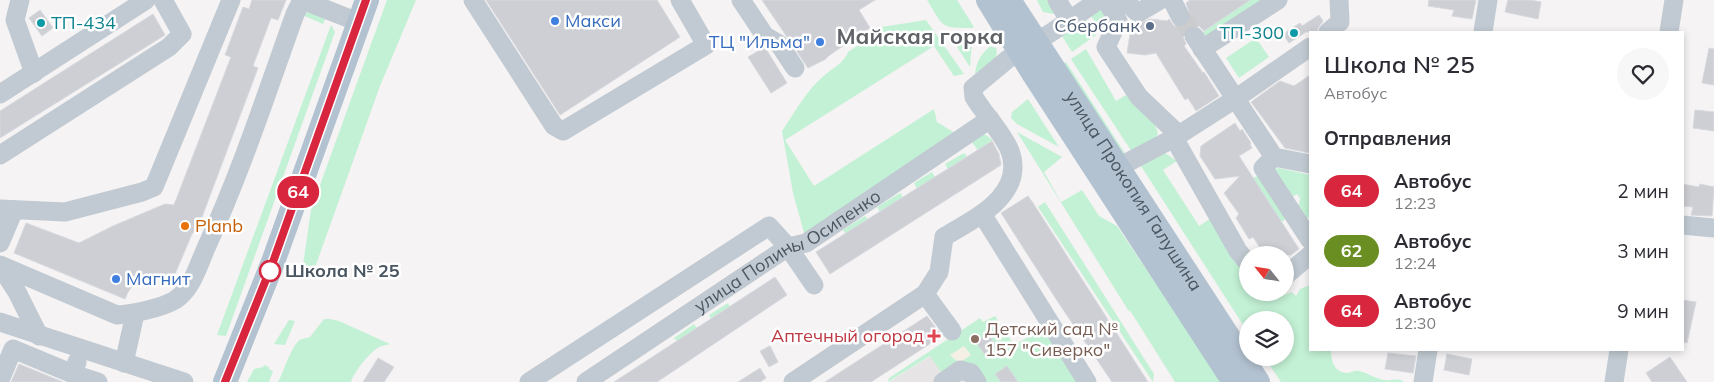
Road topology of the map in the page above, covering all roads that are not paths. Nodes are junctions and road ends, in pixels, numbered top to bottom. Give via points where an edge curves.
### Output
1 (36, 0) edge
2 (146, 0) edge
3 (163, 0) edge
4 (231, 0) edge
5 (302, 0) edge
6 (366, 0) edge
7 (473, 0) edge
8 (680, 0) edge
9 (741, 0) edge
10 (988, 0) edge
11 (1009, 0) edge
12 (1057, 0) edge
13 (1099, 0) edge
14 (1106, 0) edge
15 (1124, 0) edge
16 (1160, 0) edge
17 (1278, 0) edge
18 (1338, 0) edge
19 (1488, 0) edge
20 (1674, 0) edge
21 (18, 7) edge
22 (1069, 20) junction
23 (358, 22) junction
24 (1329, 31) edge
25 (1483, 31) edge
26 (1669, 31) edge
27 (182, 34) junction
28 (211, 47) junction
29 (1029, 47) junction
30 (1309, 48) edge
31 (795, 68) dead end
32 (34, 73) junction
33 (0, 94) edge
34 (1235, 99) junction
35 (990, 119) junction
36 (1176, 137) junction
37 (0, 156) edge
38 (1274, 157) junction
39 (1309, 164) edge
40 (1117, 168) junction
41 (7, 209) edge
42 (982, 214) junction
43 (1684, 225) edge
44 (1714, 228) edge
45 (1309, 238) edge
46 (0, 243) edge
47 (788, 247) junction
48 (1239, 252) edge
49 (1309, 256) edge
50 (0, 265) edge
51 (1294, 268) edge
52 (814, 285) dead end
53 (925, 294) junction
54 (135, 314) junction
55 (0, 322) edge
56 (952, 331) dead end
57 (39, 336) junction
58 (82, 350) junction
59 (1428, 351) edge
60 (1619, 351) edge
61 (124, 363) junction
62 (73, 374) junction
63 (0, 380) edge
64 (98, 382) edge
65 (184, 382) edge
66 (224, 382) edge
67 (529, 382) edge
68 (586, 382) edge
69 (793, 382) edge
70 (945, 382) edge
71 (977, 382) edge
72 (1087, 382) edge
73 (1234, 382) edge
74 (1258, 382) edge
75 (1423, 382) edge
76 (1614, 382) edge

1 - 21 street
2 - 32 street
3 - 27 street
4 - 28 street
5 - 23 street
5 - 54 street via 248,147 189,286 175,300
6 - 23 main road
7 - 8 street via 554,126 563,130 706,45
9 - 31 street via 765,36 779,44
10 - 29 main road, улица Прокопия Галушина
11 - 29 main road, улица Прокопия Галушина
12 - 22 street
13 - 22 street
14 - 36 street via 1118,21 1106,47 1139,96
15 - 16 street via 1138,12
17 - 34 street via 1198,43
18 - 24 street via 1340,22
19 - 25 street
20 - 26 street
21 - 32 street via 16,25
22 - 29 street
23 - 66 main road via 273,262
27 - 28 street
27 - 37 street via 169,47
28 - 41 street via 154,187 65,212
29 - 35 street via 1008,59 973,88 974,97
29 - 40 main road, улица Прокопия Галушина
29 - 73 main road, улица Прокопия Галушина
30 - 34 street
32 - 33 street
34 - 36 street
34 - 38 street
35 - 42 street via 1009,150 1014,167 1004,194
35 - 47 street, улица Полины Осипенко via 806,243
36 - 40 street
36 - 48 street
38 - 39 street
38 - 45 street via 1264,168
40 - 74 main road, улица Прокопия Галушина
41 - 46 street
42 - 53 street via 944,237 939,272
42 - 72 street
43 - 44 street
47 - 52 street
47 - 67 street via 769,226
47 - 68 street, улица Полины Осипенко
49 - 51 street
50 - 54 street via 116,315
50 - 57 street
53 - 56 street
53 - 69 street
54 - 61 street
55 - 57 street
57 - 58 street
58 - 61 street
58 - 62 street
59 - 75 street
60 - 76 street
61 - 65 street
62 - 63 street via 14,349
62 - 64 street
70 - 71 street via 960,370 972,373

